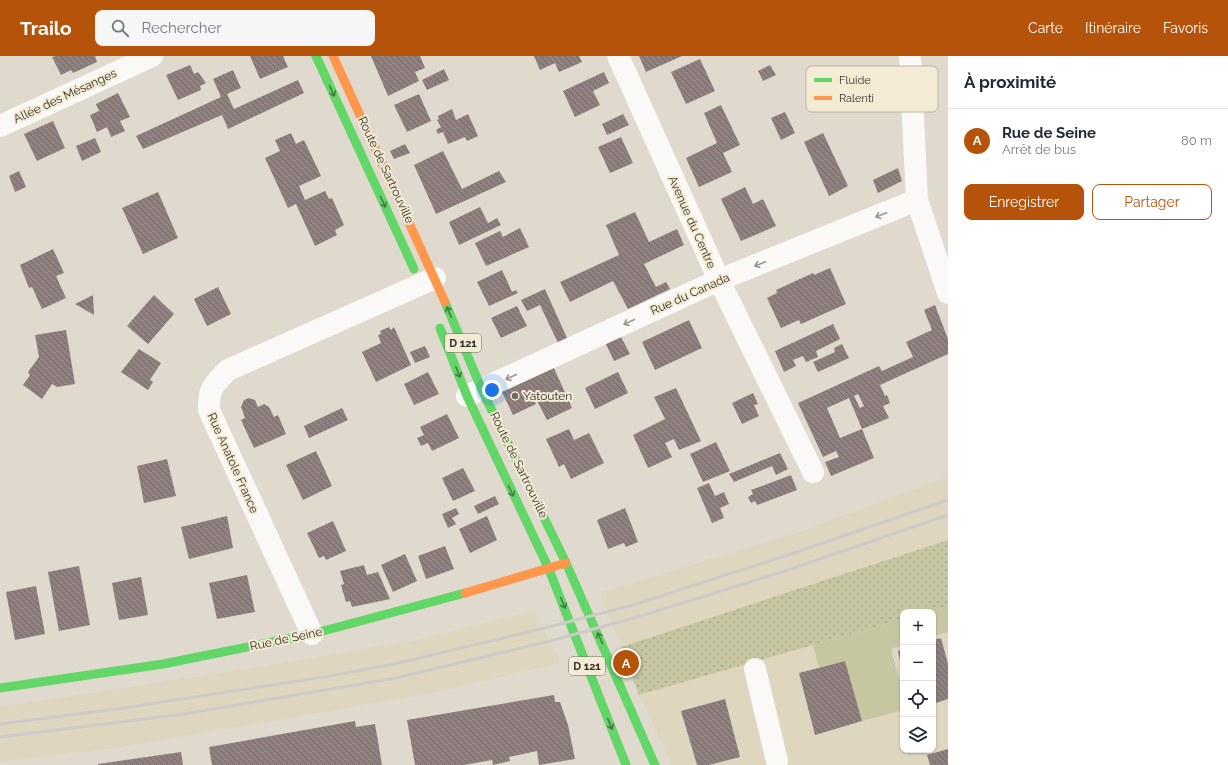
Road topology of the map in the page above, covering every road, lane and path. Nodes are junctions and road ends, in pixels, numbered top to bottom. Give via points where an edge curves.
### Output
1 (152, 56) edge
2 (316, 56) edge
3 (333, 56) edge
4 (618, 56) edge
5 (910, 56) edge
6 (910, 66) edge
7 (913, 112) edge
8 (0, 126) edge
9 (917, 200) junction
10 (719, 280) junction
11 (427, 285) junction
12 (948, 293) edge
13 (437, 319) dead end
14 (475, 393) junction
15 (812, 472) dead end
16 (566, 563) junction
17 (548, 567) junction
18 (312, 634) junction
19 (755, 669) dead end
20 (0, 688) edge
21 (777, 761) dead end
22 (626, 765) edge
23 (655, 765) edge

1 - 8 street, Allée des Mésanges
2 -> 11 main road, Route de Sartrouville / D 121
3 - 11 main road, Route de Sartrouville / D 121
4 - 10 street, Avenue du Centre
5 - 6 street
7 - 9 street
9 -> 10 street, Rue du Canada
9 - 12 street
10 -> 14 street, Rue du Canada
10 - 15 street, Avenue du Centre
14 -> 11 main road, Route de Sartrouville / D 121
11 - 18 street, Rue Anatole France via 228,370 214,383 208,396 208,410
13 -> 14 main road, Route de Sartrouville / D 121
14 - 16 main road, Route de Sartrouville / D 121
14 -> 17 main road, Route de Sartrouville / D 121
16 - 17 main road, Rue de Seine
23 -> 16 main road, Route de Sartrouville / D 121
17 - 18 main road, Rue de Seine via 449,598
17 -> 22 main road, Route de Sartrouville / D 121
18 - 20 main road, Rue de Seine via 163,664
19 - 21 street

